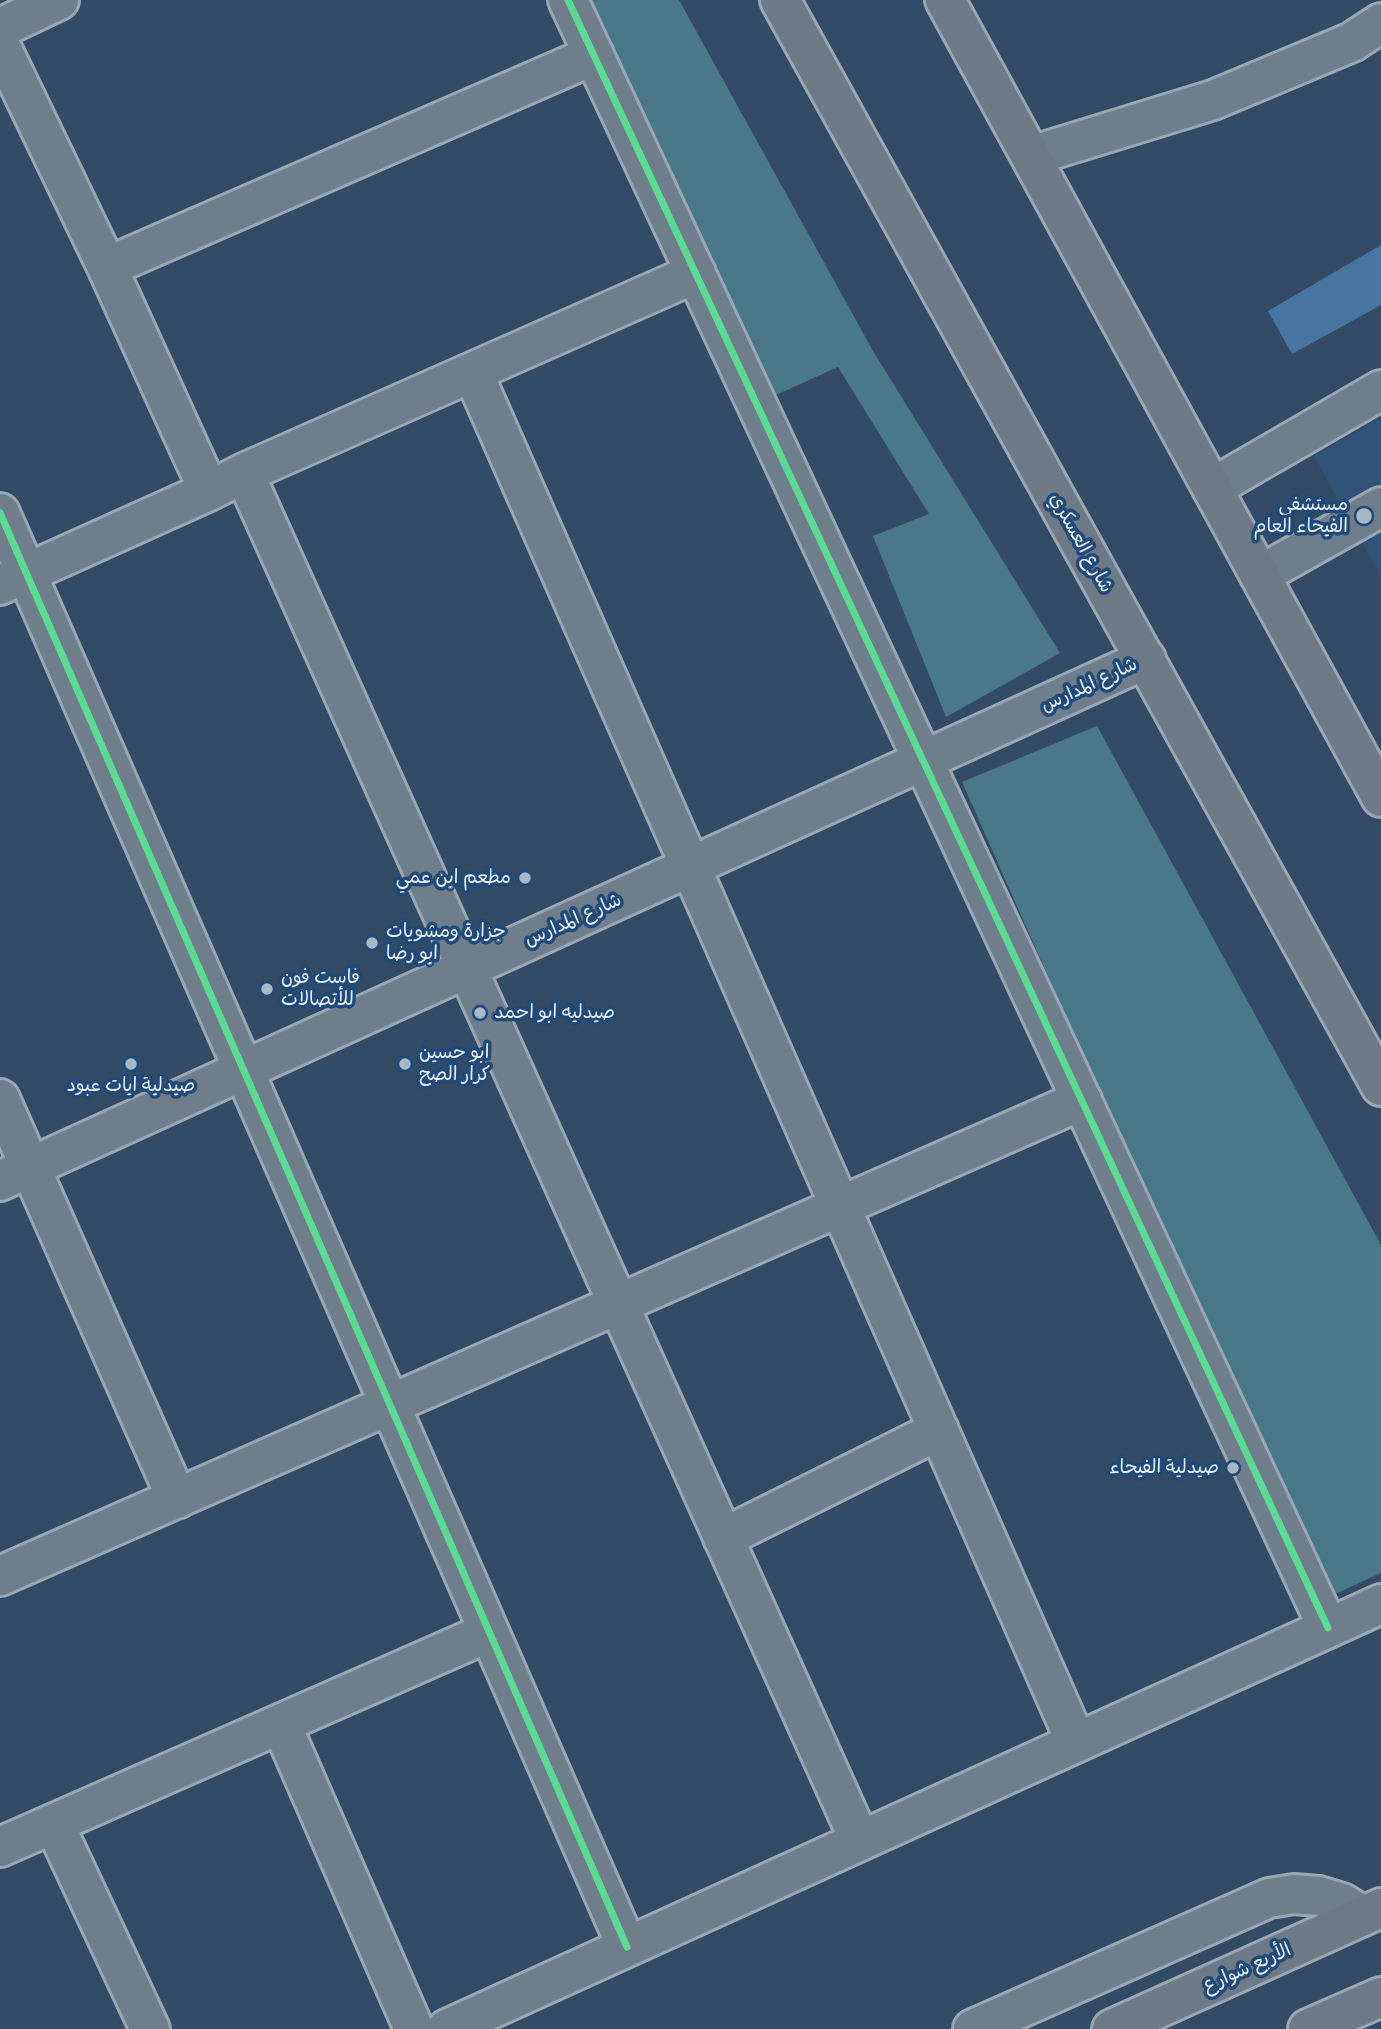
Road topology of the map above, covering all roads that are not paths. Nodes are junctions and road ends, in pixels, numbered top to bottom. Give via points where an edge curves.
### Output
1 (568, 0) edge
2 (780, 0) edge
3 (945, 0) edge
4 (1381, 23) edge
5 (0, 45) edge
6 (594, 55) junction
7 (1031, 156) junction
8 (107, 267) junction
9 (695, 273) junction
10 (473, 373) junction
11 (1381, 390) edge
12 (244, 473) junction
13 (1212, 488) junction
14 (209, 491) junction
15 (1381, 507) edge
16 (0, 513) edge
17 (1260, 575) junction
18 (13, 579) edge
19 (1146, 659) junction
20 (924, 761) junction
21 (1381, 797) edge
22 (690, 867) junction
23 (467, 968) junction
24 (243, 1070) junction
25 (1381, 1086) edge
26 (0, 1099) edge
27 (1082, 1100) junction
28 (15, 1174) edge
29 (840, 1207) junction
30 (618, 1304) junction
31 (390, 1405) junction
32 (939, 1430) junction
33 (177, 1499) junction
34 (723, 1538) junction
35 (0, 1576) edge
36 (1381, 1604) edge
37 (1328, 1628) junction
38 (489, 1632) junction
39 (281, 1724) junction
40 (1076, 1742) junction
41 (54, 1824) junction
42 (860, 1841) junction
43 (0, 1847) edge
44 (1372, 1912) edge
45 (627, 1947) junction
46 (1381, 1997) edge
47 (150, 2029) edge
48 (414, 2029) edge
49 (447, 2029) edge
50 (973, 2029) edge
51 (1112, 2029) edge
52 (1308, 2029) edge

1 - 6 street
2 - 19 main road, شارع العسكري
3 - 7 main road
4 - 7 street via 1352,41 1213,100
5 - 8 street
6 - 8 street
6 - 9 street
7 - 13 main road
8 - 14 street
9 - 10 street
9 - 20 street
10 - 12 street
10 - 22 street
11 - 13 street
12 - 14 street
12 - 23 street
13 - 17 main road
14 - 18 street
15 - 17 street
16 - 18 street
17 - 21 main road
18 - 24 street
19 - 20 street, شارع المدارس
19 - 25 main road, شارع العسكري
20 - 22 street, شارع المدارس
20 - 27 street
22 - 23 street, شارع المدارس
22 - 29 street
23 - 24 street, شارع المدارس
23 - 30 street
24 - 28 street, شارع المدارس
24 - 31 street
26 - 28 street
27 - 29 street
27 - 37 street
28 - 33 street
29 - 30 street
29 - 32 street
30 - 31 street
30 - 34 street
31 - 33 street
31 - 38 street
32 - 34 street
32 - 40 street
33 - 35 street
34 - 42 street
36 - 37 street
37 - 40 street
38 - 39 street
38 - 45 street
39 - 41 street
39 - 48 street
40 - 42 street
41 - 43 street
41 - 47 street
42 - 45 street
44 - 50 street via 1319,1896 1269,1898
44 - 51 main road, الأربع شوارع
45 - 49 street
46 - 52 main road

